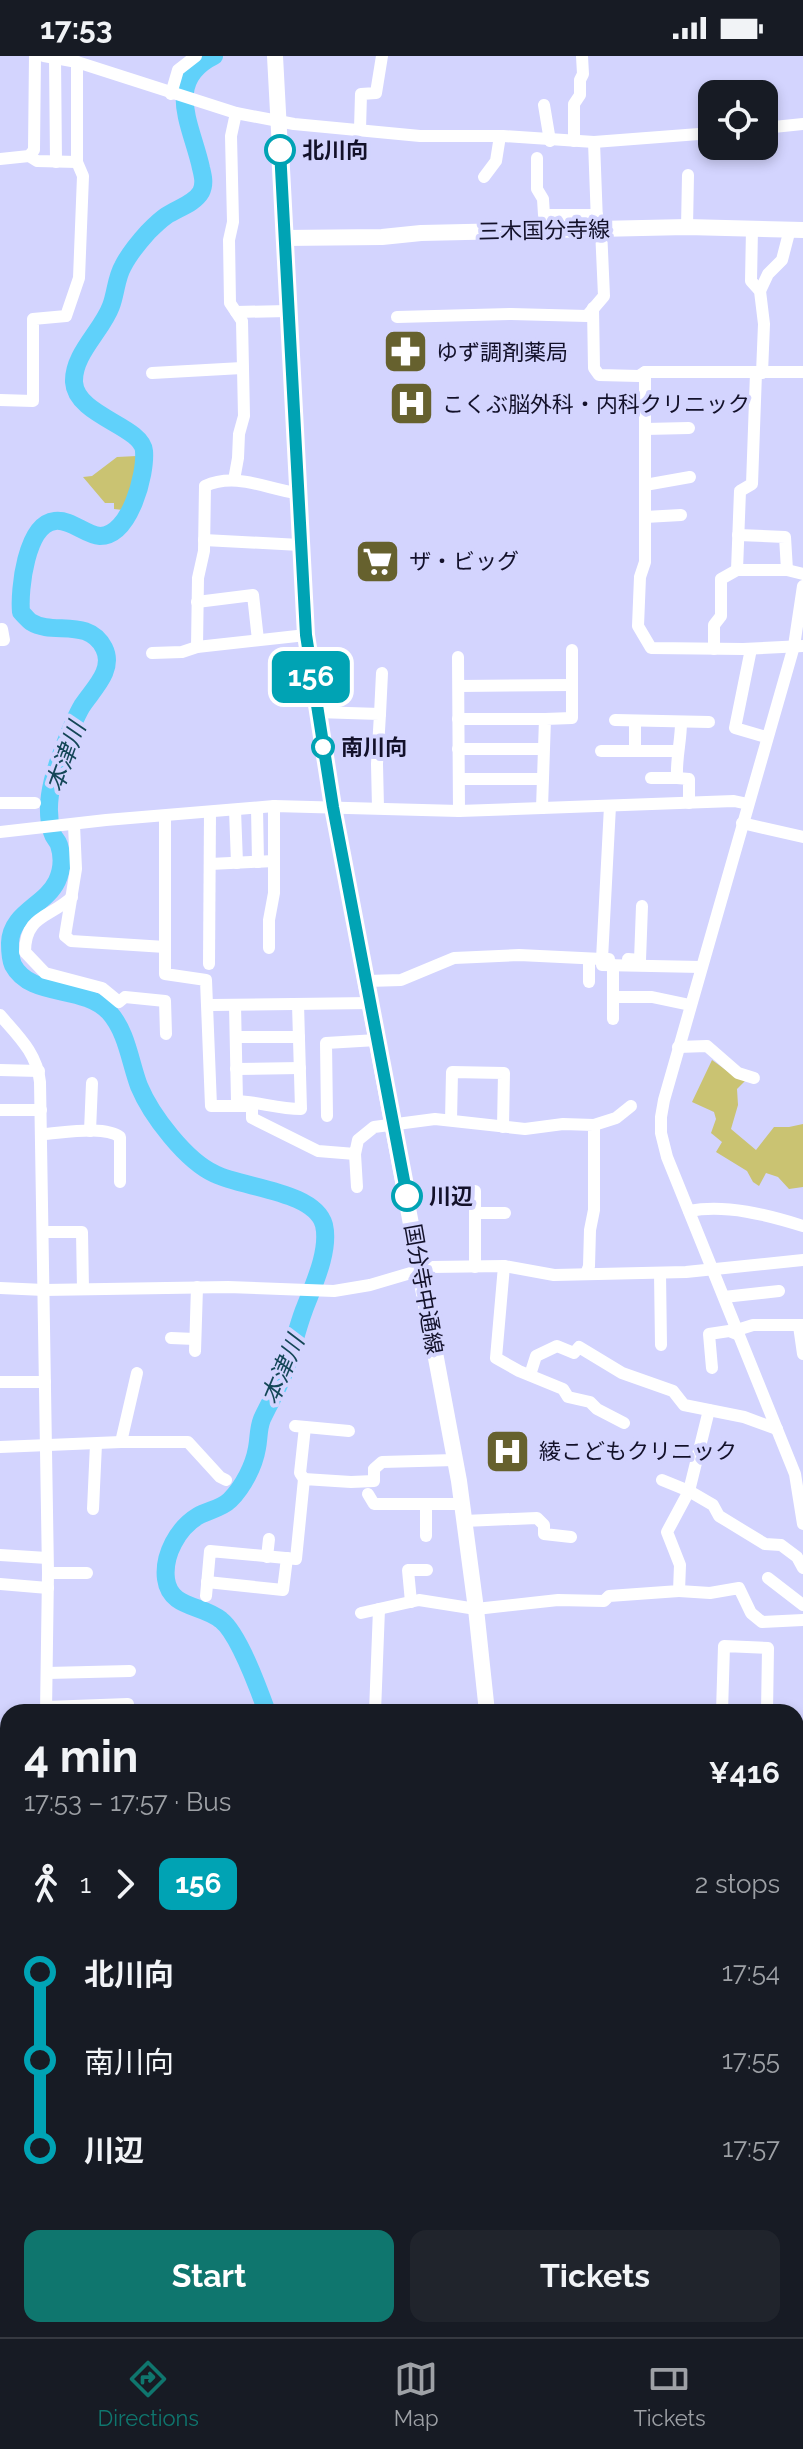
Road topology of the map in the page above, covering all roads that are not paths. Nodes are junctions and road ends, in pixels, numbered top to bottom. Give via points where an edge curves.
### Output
1 (35, 56) edge
2 (196, 56) edge
3 (275, 56) edge
4 (382, 56) edge
5 (582, 56) edge
6 (50, 57) edge
7 (77, 62) junction
8 (173, 94) junction
9 (544, 105) dead end
10 (236, 113) junction
11 (279, 122) junction
12 (803, 124) edge
13 (778, 127) edge
14 (360, 129) junction
15 (698, 134) edge
16 (500, 136) junction
17 (550, 141) junction
18 (574, 141) junction
19 (594, 142) junction
20 (29, 156) junction
21 (537, 158) dead end
22 (0, 159) edge
23 (56, 162) junction
24 (77, 162) junction
25 (688, 175) dead end
26 (484, 177) dead end
27 (598, 224) junction
28 (687, 227) junction
29 (752, 229) junction
30 (800, 229) edge
31 (284, 238) junction
32 (760, 291) junction
33 (593, 308) junction
34 (288, 311) junction
35 (236, 312) junction
36 (397, 317) dead end
37 (242, 368) junction
38 (645, 372) junction
39 (803, 372) edge
40 (152, 373) dead end
41 (759, 373) junction
42 (0, 400) edge
43 (689, 428) dead end
44 (645, 429) junction
45 (690, 477) dead end
46 (234, 480) junction
47 (645, 485) junction
48 (297, 493) junction
49 (681, 515) dead end
50 (645, 517) junction
51 (738, 535) junction
52 (204, 540) junction
53 (300, 545) junction
54 (737, 570) junction
55 (787, 570) junction
56 (803, 574) edge
57 (803, 586) edge
58 (197, 602) junction
59 (306, 635) junction
60 (258, 640) junction
61 (798, 646) edge
62 (197, 647) junction
63 (714, 649) junction
64 (751, 649) junction
65 (572, 650) dead end
66 (152, 653) dead end
67 (458, 657) dead end
68 (382, 673) dead end
69 (572, 685) junction
70 (459, 686) junction
71 (316, 712) junction
72 (380, 714) junction
73 (458, 719) junction
74 (545, 719) junction
75 (615, 720) dead end
76 (635, 721) junction
77 (681, 722) junction
78 (709, 722) dead end
79 (766, 737) junction
80 (458, 749) junction
81 (543, 749) junction
82 (601, 751) dead end
83 (635, 751) junction
84 (676, 751) junction
85 (651, 778) dead end
86 (677, 778) junction
87 (459, 779) junction
88 (542, 779) junction
89 (0, 803) edge
90 (35, 803) dead end
91 (689, 803) junction
92 (748, 804) junction
93 (274, 806) junction
94 (610, 806) junction
95 (333, 807) junction
96 (257, 808) junction
97 (378, 808) junction
98 (542, 808) junction
99 (235, 810) junction
100 (459, 811) junction
101 (210, 812) junction
102 (165, 816) junction
103 (742, 823) junction
104 (68, 826) junction
105 (0, 832) edge
106 (803, 837) edge
107 (274, 861) junction
108 (258, 862) junction
109 (237, 863) junction
110 (210, 864) junction
111 (72, 897) junction
112 (642, 906) dead end
113 (165, 947) junction
114 (269, 948) dead end
115 (601, 961) junction
116 (209, 964) dead end
117 (701, 967) junction
118 (367, 981) junction
119 (589, 982) dead end
120 (613, 997) junction
121 (371, 1003) junction
122 (298, 1004) junction
123 (212, 1005) dead end
124 (235, 1005) junction
125 (690, 1005) junction
126 (0, 1015) edge
127 (613, 1019) dead end
128 (166, 1034) dead end
129 (236, 1037) junction
130 (299, 1037) junction
131 (377, 1040) junction
132 (678, 1047) junction
133 (300, 1068) junction
134 (236, 1069) junction
135 (0, 1070) edge
136 (39, 1071) junction
137 (754, 1078) dead end
138 (92, 1083) dead end
139 (631, 1106) dead end
140 (0, 1110) edge
141 (41, 1110) junction
142 (327, 1116) dead end
143 (451, 1120) junction
144 (594, 1125) junction
145 (394, 1126) junction
146 (503, 1127) junction
147 (90, 1131) junction
148 (42, 1134) junction
149 (355, 1154) junction
150 (120, 1182) dead end
151 (357, 1187) dead end
152 (475, 1191) dead end
153 (689, 1211) junction
154 (475, 1213) junction
155 (505, 1213) dead end
156 (803, 1226) edge
157 (44, 1232) junction
158 (803, 1260) edge
159 (504, 1266) junction
160 (475, 1267) junction
161 (712, 1269) junction
162 (421, 1270) junction
163 (660, 1273) junction
164 (586, 1274) junction
165 (197, 1287) junction
166 (0, 1288) edge
167 (83, 1289) junction
168 (44, 1290) junction
169 (779, 1291) dead end
170 (724, 1297) junction
171 (801, 1326) edge
172 (738, 1332) junction
173 (171, 1338) dead end
174 (661, 1345) dead end
175 (803, 1354) edge
176 (712, 1368) dead end
177 (137, 1373) dead end
178 (530, 1375) junction
179 (569, 1379) dead end
180 (0, 1382) edge
181 (45, 1382) junction
182 (590, 1402) junction
183 (709, 1410) junction
184 (624, 1423) dead end
185 (777, 1429) junction
186 (349, 1431) dead end
187 (121, 1442) junction
188 (96, 1444) junction
189 (46, 1446) junction
190 (0, 1447) edge
191 (455, 1460) junction
192 (304, 1479) junction
193 (226, 1480) dead end
194 (662, 1480) dead end
195 (689, 1491) junction
196 (368, 1494) dead end
197 (426, 1504) junction
198 (93, 1509) dead end
199 (463, 1513) junction
200 (803, 1524) edge
201 (426, 1536) dead end
202 (571, 1537) dead end
203 (269, 1539) dead end
204 (0, 1555) edge
205 (267, 1557) junction
206 (47, 1558) junction
207 (287, 1558) junction
208 (803, 1568) edge
209 (427, 1570) dead end
210 (48, 1573) junction
211 (87, 1573) dead end
212 (768, 1578) dead end
213 (207, 1582) junction
214 (0, 1584) edge
215 (48, 1588) junction
216 (679, 1591) junction
217 (206, 1596) dead end
218 (411, 1602) junction
219 (803, 1605) edge
220 (379, 1609) junction
221 (476, 1609) junction
222 (361, 1613) dead end
223 (803, 1620) edge
224 (130, 1671) dead end
225 (47, 1673) junction
226 (46, 1704) edge
227 (375, 1704) edge
228 (486, 1704) edge
229 (722, 1704) edge
230 (767, 1704) edge

1 - 20 street via 34,150
2 - 8 street via 178,70
3 - 11 main road, 国分寺中通線
4 - 14 street via 376,93 361,94
5 - 18 street
6 - 7 street
6 - 23 street
7 - 8 street
7 - 24 street
8 - 10 street
9 - 17 street
10 - 11 street
10 - 35 street via 229,240 230,303
11 - 14 street
11 - 31 main road, 国分寺中通線
12 - 13 street
14 - 16 street
15 - 19 street
16 - 17 street
16 - 26 street via 496,161
17 - 18 street
18 - 19 street
19 - 27 street
20 - 22 street
20 - 23 street
21 - 27 street via 532,176 544,215
23 - 24 street
24 - 42 street via 83,176 79,278 66,316 33,319 33,401
25 - 28 street
27 - 28 main road, 三木国分寺線
27 - 31 main road, 三木国分寺線
27 - 33 street via 604,296
28 - 29 main road, 三木国分寺線
29 - 30 main road, 三木国分寺線
29 - 32 street via 751,281
30 - 32 street
31 - 34 main road, 国分寺中通線
32 - 41 street via 764,324
33 - 36 street via 587,316
33 - 38 street via 594,368 599,375
34 - 35 street
34 - 48 main road, 国分寺中通線
35 - 37 street via 242,321
37 - 40 street
37 - 46 street via 244,416
38 - 41 street
38 - 44 street
39 - 41 street
41 - 51 street via 752,484 740,491
43 - 44 street
44 - 47 street
45 - 47 street
46 - 48 street
46 - 52 street via 205,486
47 - 50 street
48 - 53 main road, 国分寺中通線
49 - 50 street
50 - 63 street via 638,626 651,648
51 - 54 street
51 - 55 street via 785,537
52 - 53 street
52 - 58 street
53 - 59 main road, 国分寺中通線
54 - 55 street
54 - 63 street via 721,579
55 - 56 street
57 - 61 street
58 - 60 street via 253,595
58 - 62 street
59 - 60 street
59 - 71 main road, 国分寺中通線
60 - 62 street
61 - 64 street
61 - 79 street
62 - 66 street
63 - 64 street
64 - 79 street via 735,728
65 - 69 street
67 - 70 street
68 - 72 street
69 - 70 street
69 - 74 street via 572,718
70 - 73 street
71 - 72 street
71 - 95 main road, 国分寺中通線
72 - 97 street
73 - 74 street
73 - 80 street
74 - 81 street
75 - 76 street
76 - 77 street
76 - 83 street
77 - 78 street
77 - 84 street
79 - 92 street
80 - 81 street
80 - 87 street
81 - 88 street
82 - 83 street
83 - 84 street
84 - 86 street
85 - 86 street
86 - 91 street via 689,779
87 - 88 street
87 - 100 street
88 - 98 street
89 - 90 street
91 - 92 street
91 - 94 street
92 - 103 street
93 - 95 street
93 - 96 street
93 - 107 street
94 - 98 street
94 - 115 street
95 - 97 street
95 - 118 main road, 国分寺中通線
96 - 99 street
96 - 108 street
97 - 100 street
98 - 100 street
99 - 101 street
99 - 109 street
101 - 102 street
101 - 110 street
102 - 104 street
102 - 113 street
103 - 106 street
103 - 117 street
104 - 105 street
104 - 111 street via 76,869
107 - 108 street
107 - 114 street
108 - 109 street
109 - 110 street
110 - 116 street
111 - 113 street via 65,936 71,941
111 - 128 street via 29,928 25,952 45,973 102,988 119,1002 125,997 165,1001
112 - 115 street via 640,960
113 - 149 street via 165,974 206,980 211,1106 252,1106 252,1118 318,1151
115 - 117 street
115 - 118 street via 519,955 454,958 401,980
115 - 119 street
115 - 120 street
117 - 125 street
118 - 121 main road, 国分寺中通線
120 - 125 street via 652,997
120 - 127 street
121 - 122 street
121 - 131 main road, 国分寺中通線
122 - 124 street
122 - 130 street
123 - 124 street
124 - 129 street
125 - 132 street
126 - 136 street via 26,1044
129 - 130 street
129 - 134 street
130 - 133 street
131 - 142 street via 326,1043
131 - 145 main road, 国分寺中通線
132 - 137 street via 707,1046 738,1073
132 - 153 street via 661,1133
133 - 134 street
133 - 134 street via 301,1109 237,1101
135 - 136 street
136 - 141 street
138 - 147 street
139 - 144 street
140 - 141 street
141 - 148 street
143 - 145 street
143 - 146 street
143 - 146 street via 452,1072 504,1073
144 - 146 street
144 - 164 street via 594,1210
145 - 149 street via 374,1127 358,1140
145 - 162 main road, 国分寺中通線
147 - 148 street
147 - 150 street via 120,1137
148 - 157 street
149 - 151 street
152 - 154 street
153 - 156 street via 736,1211
153 - 161 street
154 - 155 street
154 - 160 street
157 - 167 street via 82,1232
157 - 168 street
158 - 161 street
159 - 160 street
159 - 164 street via 554,1275
159 - 178 street via 496,1358
160 - 162 street
161 - 163 street
161 - 170 street
162 - 165 street via 324,1291
162 - 191 main road, 国分寺中通線
163 - 164 street
163 - 174 street
165 - 167 street
165 - 173 street via 195,1345
166 - 168 street
167 - 168 street
168 - 181 street
169 - 170 street
170 - 172 street
171 - 172 street via 753,1325
171 - 175 street
172 - 176 street via 709,1334
172 - 185 street
177 - 187 street
178 - 182 street via 563,1389 568,1397
178 - 183 street via 536,1356 557,1346 574,1353 579,1347 622,1373 673,1391 684,1405
179 - 182 street via 575,1393
180 - 181 street
181 - 189 street
182 - 184 street
183 - 185 street
183 - 195 street
185 - 200 street via 795,1474
186 - 192 street via 300,1426
187 - 188 street
187 - 193 street via 188,1442
188 - 189 street
188 - 198 street
189 - 190 street
189 - 206 street
191 - 192 street via 382,1462 374,1469 374,1481
191 - 199 main road, 国分寺中通線
192 - 207 street via 296,1559
194 - 195 street
195 - 208 street via 765,1544 781,1545
195 - 216 street via 667,1532 680,1565
196 - 197 street via 374,1504
197 - 199 street
197 - 201 street
199 - 202 street via 537,1518 544,1534
199 - 221 main road, 国分寺中通線
203 - 205 street
204 - 206 street
205 - 207 street
205 - 213 street via 210,1551
206 - 210 street
207 - 213 street via 283,1590
209 - 218 street via 408,1570
210 - 211 street
210 - 215 street
212 - 219 street
213 - 217 street
214 - 215 street
215 - 225 street
216 - 221 street
216 - 223 street via 739,1588 751,1613 762,1622
218 - 220 street
218 - 221 street
220 - 222 street
220 - 227 street
221 - 228 main road, 国分寺中通線
224 - 225 street
225 - 226 street
229 - 230 street via 724,1646 768,1648

